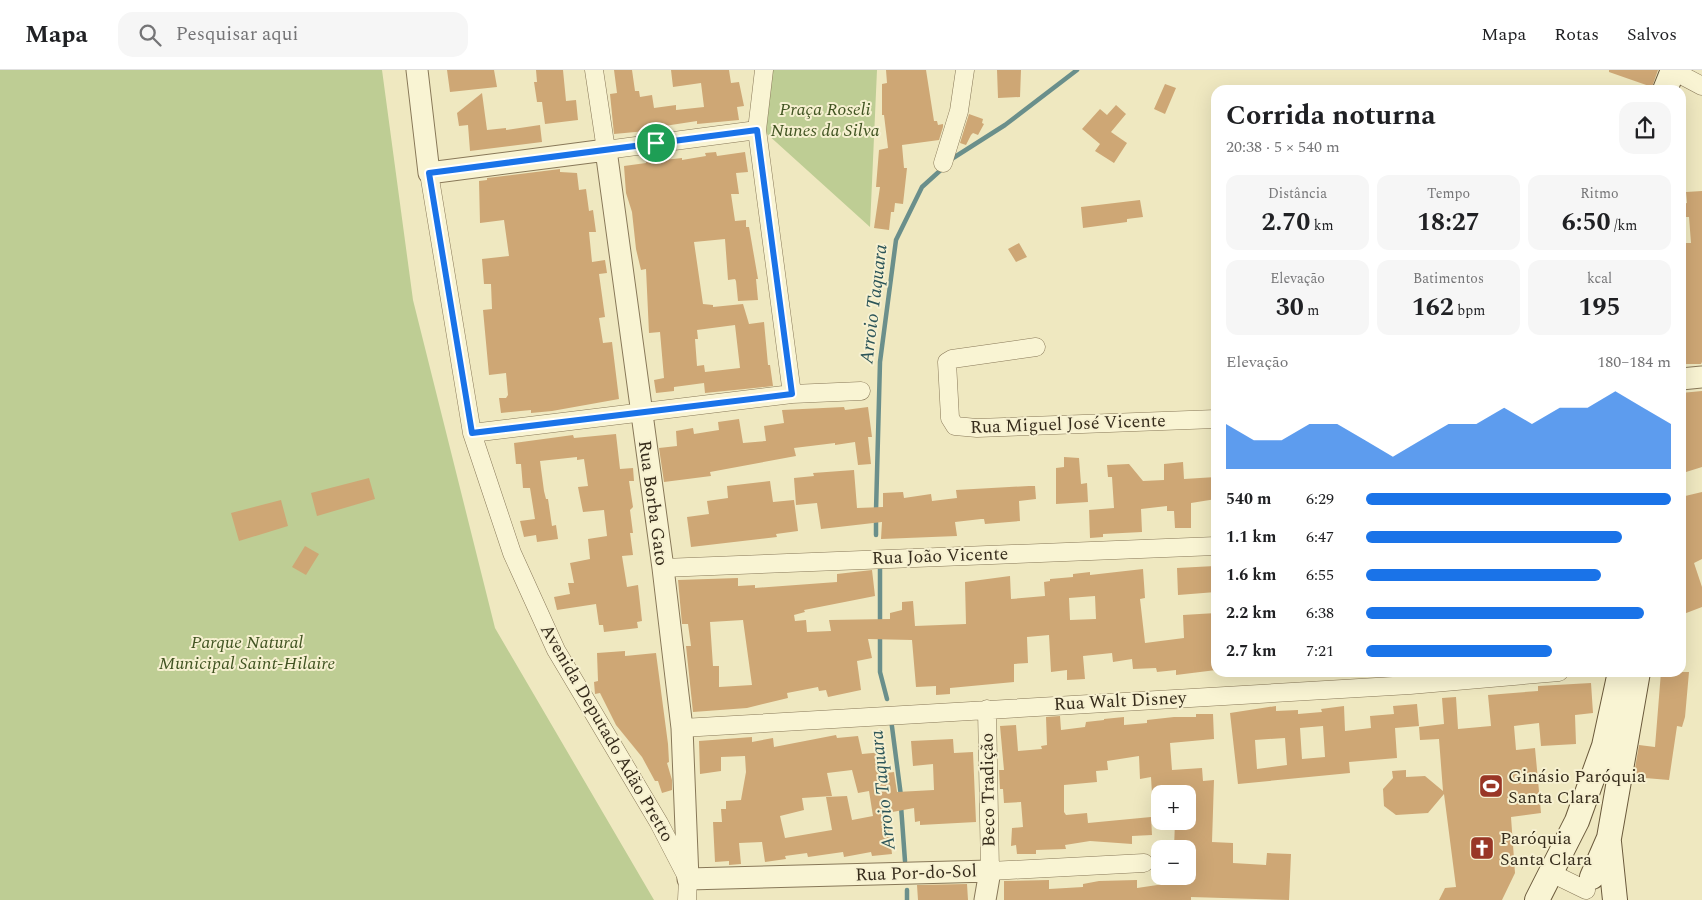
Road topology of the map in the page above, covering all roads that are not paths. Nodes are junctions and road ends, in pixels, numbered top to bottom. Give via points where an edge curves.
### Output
1 (416, 70) edge
2 (594, 70) edge
3 (764, 70) edge
4 (965, 70) edge
5 (1686, 79) edge
6 (1675, 85) edge
7 (757, 130) junction
8 (606, 150) junction
9 (943, 163) dead end
10 (429, 173) junction
11 (1036, 347) dead end
12 (1702, 377) edge
13 (1686, 379) edge
14 (861, 391) dead end
15 (792, 394) junction
16 (640, 413) junction
17 (1211, 419) edge
18 (472, 433) junction
19 (1211, 546) edge
20 (663, 568) junction
21 (1502, 677) edge
22 (1619, 677) edge
23 (1637, 677) edge
24 (987, 709) junction
25 (682, 728) junction
26 (1608, 838) junction
27 (1144, 863) dead end
28 (990, 870) junction
29 (1551, 873) junction
30 (688, 879) junction
31 (1589, 883) joint
32 (687, 900) edge
33 (985, 900) edge
34 (1537, 900) edge
35 (1615, 900) edge

1 - 10 street, Avenida Deputado Adão Pretto
2 - 8 street, Rua Borba Gato
3 - 7 street
4 - 9 street via 959,111
5 - 6 main road
7 - 8 street
7 - 15 street
8 - 10 street
8 - 16 street, Rua Borba Gato
10 - 18 street, Avenida Deputado Adão Pretto
11 - 17 street, Rua Miguel José Vicente via 952,358 947,362 950,418 955,426 977,428
12 - 13 street
14 - 15 street
15 - 16 street
16 - 18 street
16 - 20 street, Rua Borba Gato
18 - 30 street, Avenida Deputado Adão Pretto via 512,552 556,650 659,823
19 - 20 street, Rua João Vicente
20 - 25 street, Rua Borba Gato
21 - 24 street, Rua Walt Disney
22 - 29 main road via 1604,746 1577,822
23 - 26 main road
24 - 25 street, Rua Walt Disney
24 - 28 street, Beco Tradição
25 - 30 street, Rua Borba Gato
26 - 31 main road
26 - 35 main road
27 - 28 street, Rua Por-do-Sol
28 - 30 street, Rua Por-do-Sol
28 - 33 street
29 - 31 street
29 - 34 main road
30 - 32 street

